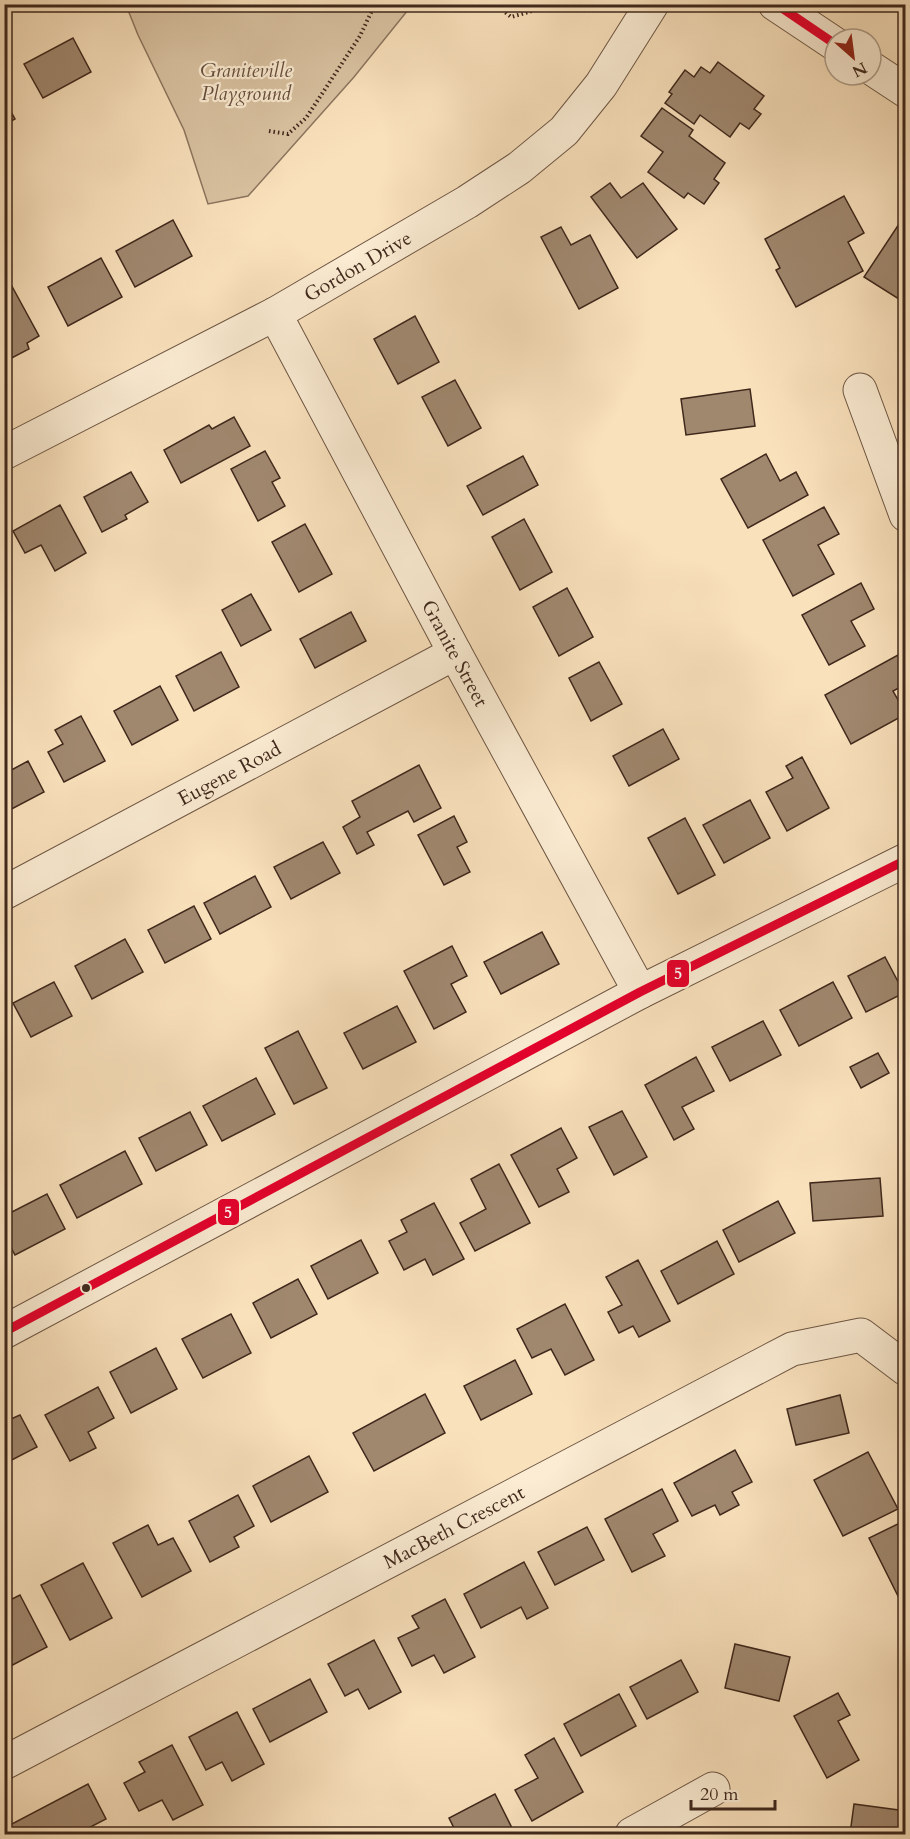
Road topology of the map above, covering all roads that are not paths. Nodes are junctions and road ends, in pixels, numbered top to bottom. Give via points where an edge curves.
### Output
1 (652, 4) edge
2 (775, 4) edge
3 (823, 36) edge
4 (883, 76) edge
5 (906, 91) edge
6 (275, 314) junction
7 (860, 390) dead end
8 (4, 453) edge
9 (906, 515) edge
10 (455, 653) junction
11 (906, 860) edge
12 (4, 893) edge
13 (640, 992) junction
14 (4, 1332) edge
15 (906, 1369) edge
16 (4, 1763) edge
17 (713, 1790) dead end
18 (632, 1834) edge

1 - 6 street, Gordon Drive via 601,85 564,130 519,168
2 - 3 street
4 - 5 street
6 - 8 street, Gordon Drive
6 - 10 street, Granite Street
7 - 9 street
10 - 12 street, Eugene Road
10 - 13 street, Granite Street
11 - 13 street
13 - 14 street
15 - 16 street, MacBeth Crescent via 861,1335 792,1349
17 - 18 street

